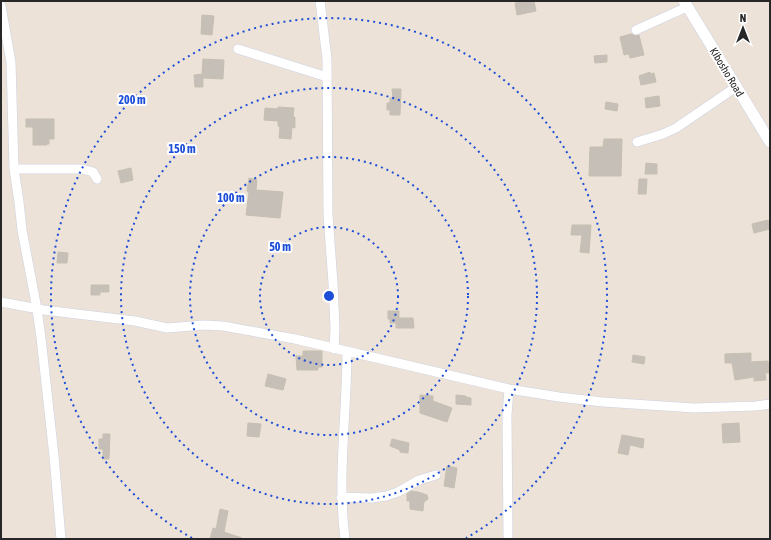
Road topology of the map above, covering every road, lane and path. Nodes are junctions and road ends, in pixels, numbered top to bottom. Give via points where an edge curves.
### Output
1 (320, 1) edge
2 (686, 4) edge
3 (1, 6) edge
4 (636, 30) dead end
5 (238, 49) dead end
6 (327, 77) junction
7 (736, 87) junction
8 (766, 127) edge
9 (637, 142) dead end
10 (770, 142) edge
11 (14, 169) junction
12 (97, 179) dead end
13 (1, 302) edge
14 (37, 309) junction
15 (334, 349) junction
16 (346, 351) junction
17 (509, 389) junction
18 (770, 404) edge
19 (436, 475) dead end
20 (341, 498) junction
21 (61, 539) edge
22 (345, 539) edge
23 (508, 539) edge

1 - 6 street
2 - 4 street
2 - 7 street, Kibosho Road
3 - 11 street via 11,62
5 - 6 street
6 - 15 street via 328,215
7 - 8 street, Kibosho Road
7 - 9 street via 676,128
8 - 10 street, Kibosho Road
11 - 12 street via 82,169 93,172
11 - 14 street
13 - 14 street
14 - 15 street via 135,321 167,328 222,326
14 - 21 street
15 - 16 street
16 - 17 street
16 - 20 street via 347,384
17 - 18 street via 603,402 694,408
17 - 23 street
19 - 20 street via 386,496
20 - 22 street

